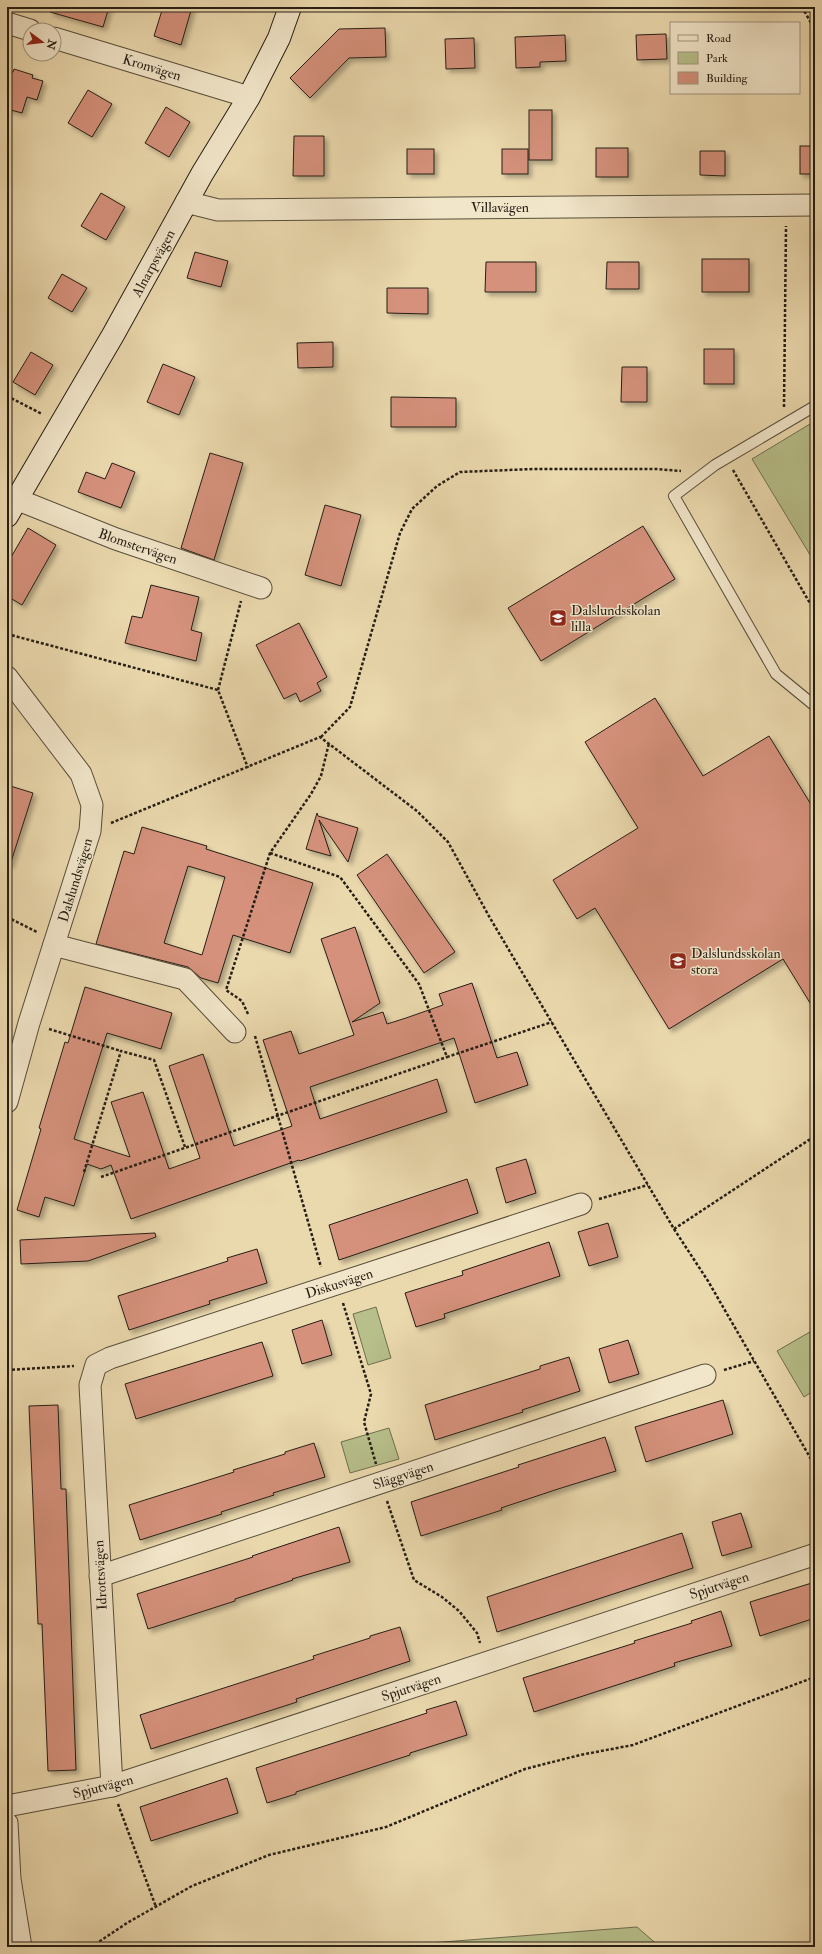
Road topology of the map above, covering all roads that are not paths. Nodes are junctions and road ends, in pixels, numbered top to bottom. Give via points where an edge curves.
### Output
1 (290, 7) edge
2 (7, 23) edge
3 (22, 28) edge
4 (62, 40) edge
5 (249, 97) junction
6 (186, 202) junction
7 (815, 205) edge
8 (815, 406) edge
9 (12, 507) edge
10 (253, 586) road end
11 (7, 677) edge
12 (815, 706) edge
13 (54, 944) junction
14 (246, 1027) road end
15 (7, 1102) edge
16 (582, 1204) road end
17 (96, 1365) joint
18 (705, 1375) road end
19 (812, 1554) dead end
20 (100, 1576) junction
21 (112, 1786) junction
22 (7, 1806) edge
23 (7, 1823) edge
24 (22, 1947) edge

1 - 5 street, Alnarpsvägen via 279,38
2 - 3 street
4 - 5 street, Kronvägen
5 - 6 street, Alnarpsvägen
6 - 7 street, Villavägen via 218,210
6 - 9 street, Alnarpsvägen via 113,335
8 - 12 lane via 726,458 674,496 776,674
9 - 10 street, Blomstervägen
11 - 13 street, Dalslundsvägen via 82,774 92,805 90,831
13 - 14 street via 185,979
13 - 15 street, Dalslundsvägen
16 - 17 street, Diskusvägen via 110,1358
17 - 20 street, Idrottsvägen via 90,1386
18 - 20 street, Släggvägen
19 - 21 street, Spjutvägen
20 - 21 street, Idrottsvägen
21 - 22 street, Spjutvägen
23 - 24 street via 10,1879

